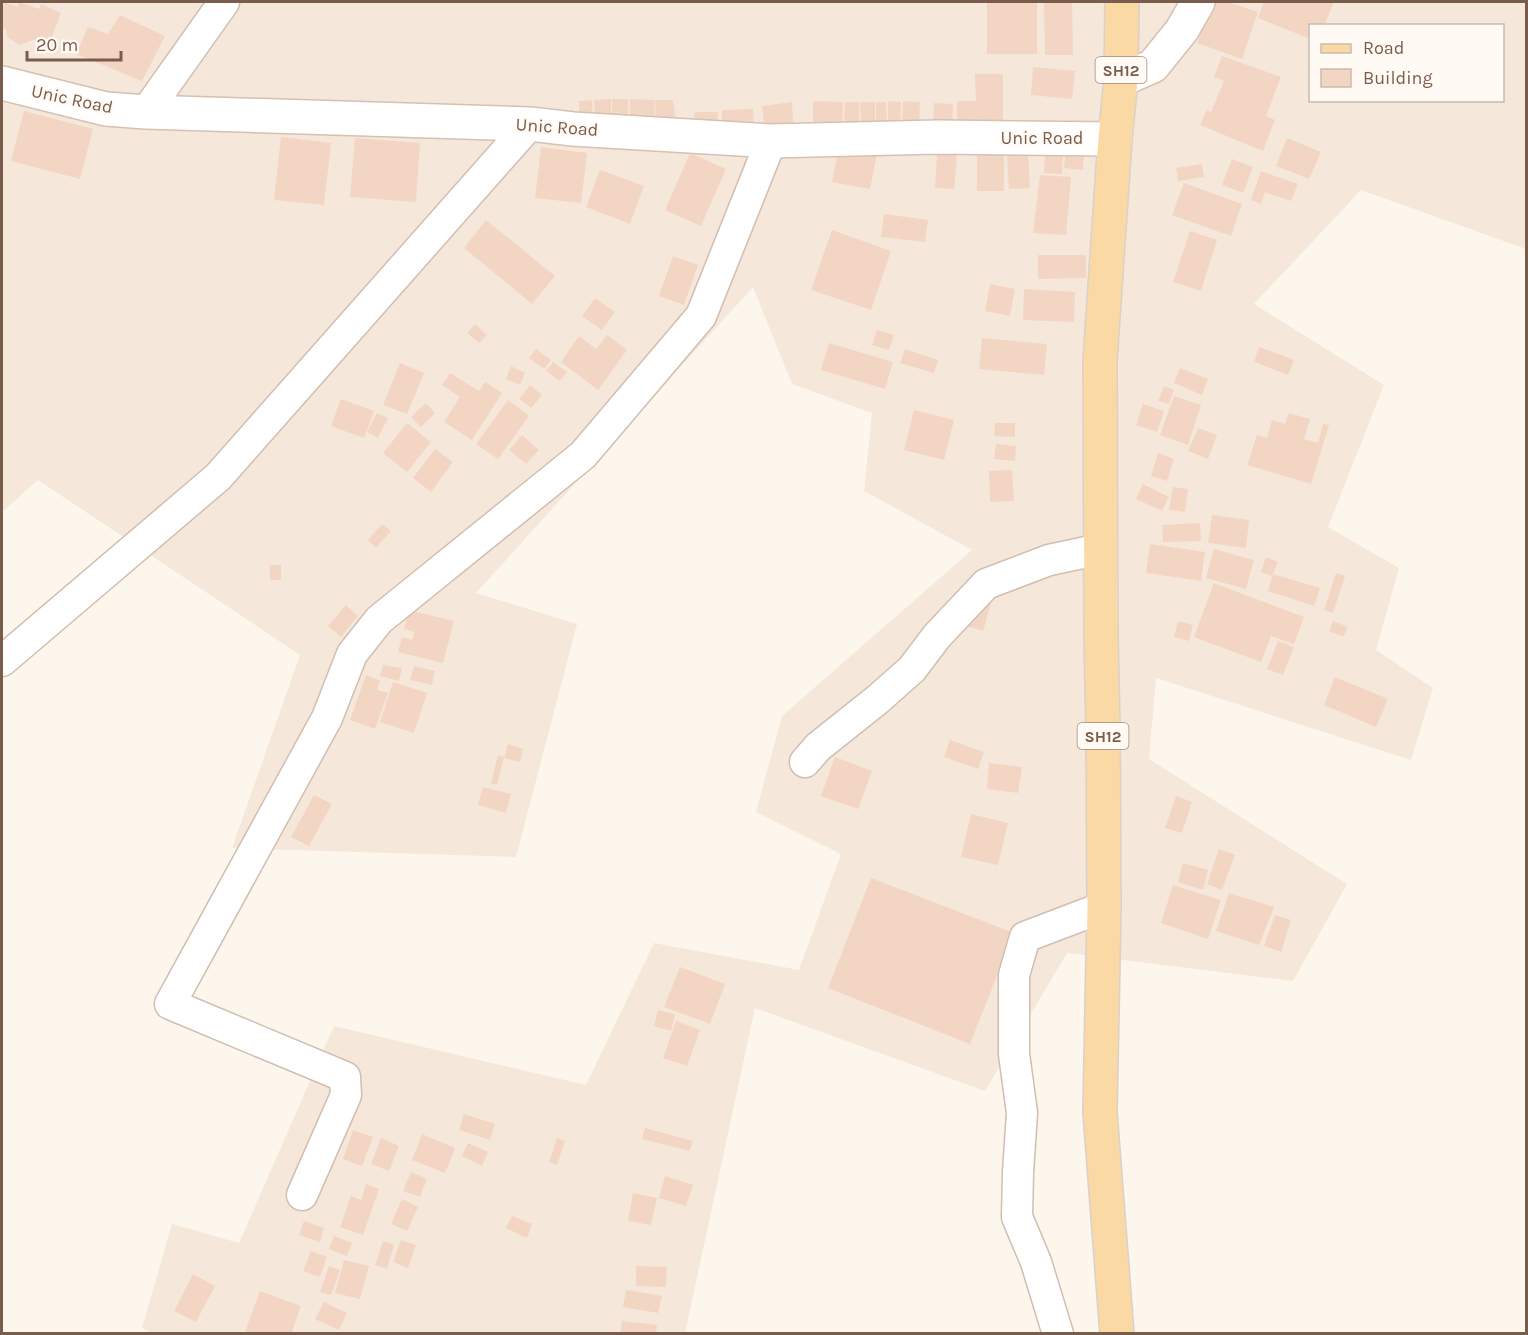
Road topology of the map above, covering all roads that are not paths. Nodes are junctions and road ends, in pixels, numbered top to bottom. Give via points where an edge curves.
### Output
1 (224, 2) edge
2 (1122, 2) edge
3 (1198, 2) edge
4 (1121, 80) junction
5 (2, 83) edge
6 (146, 111) junction
7 (530, 124) junction
8 (1115, 139) junction
9 (771, 141) junction
10 (1101, 549) junction
11 (2, 661) edge
12 (805, 762) dead end
13 (1104, 907) junction
14 (302, 1195) dead end
15 (1058, 1334) edge
16 (1118, 1334) edge

1 - 6 street
2 - 4 main road, SH12
3 - 4 main road via 1182,30 1153,66
4 - 8 main road, SH12
5 - 6 main road, Unic Road via 106,109
6 - 7 main road, Unic Road
7 - 9 main road, Unic Road
7 - 11 street via 218,477
8 - 9 main road, Unic Road via 937,137
8 - 10 main road, SH12 via 1100,361
9 - 14 street via 701,316 583,455 379,620 352,654 327,718 170,1004 345,1077 346,1095
10 - 12 street via 1049,560 986,584 912,669
10 - 13 main road, SH12
13 - 15 street via 1025,937 1014,975 1014,1054 1022,1113 1017,1217 1036,1262
13 - 16 main road, SH12 via 1100,1112

